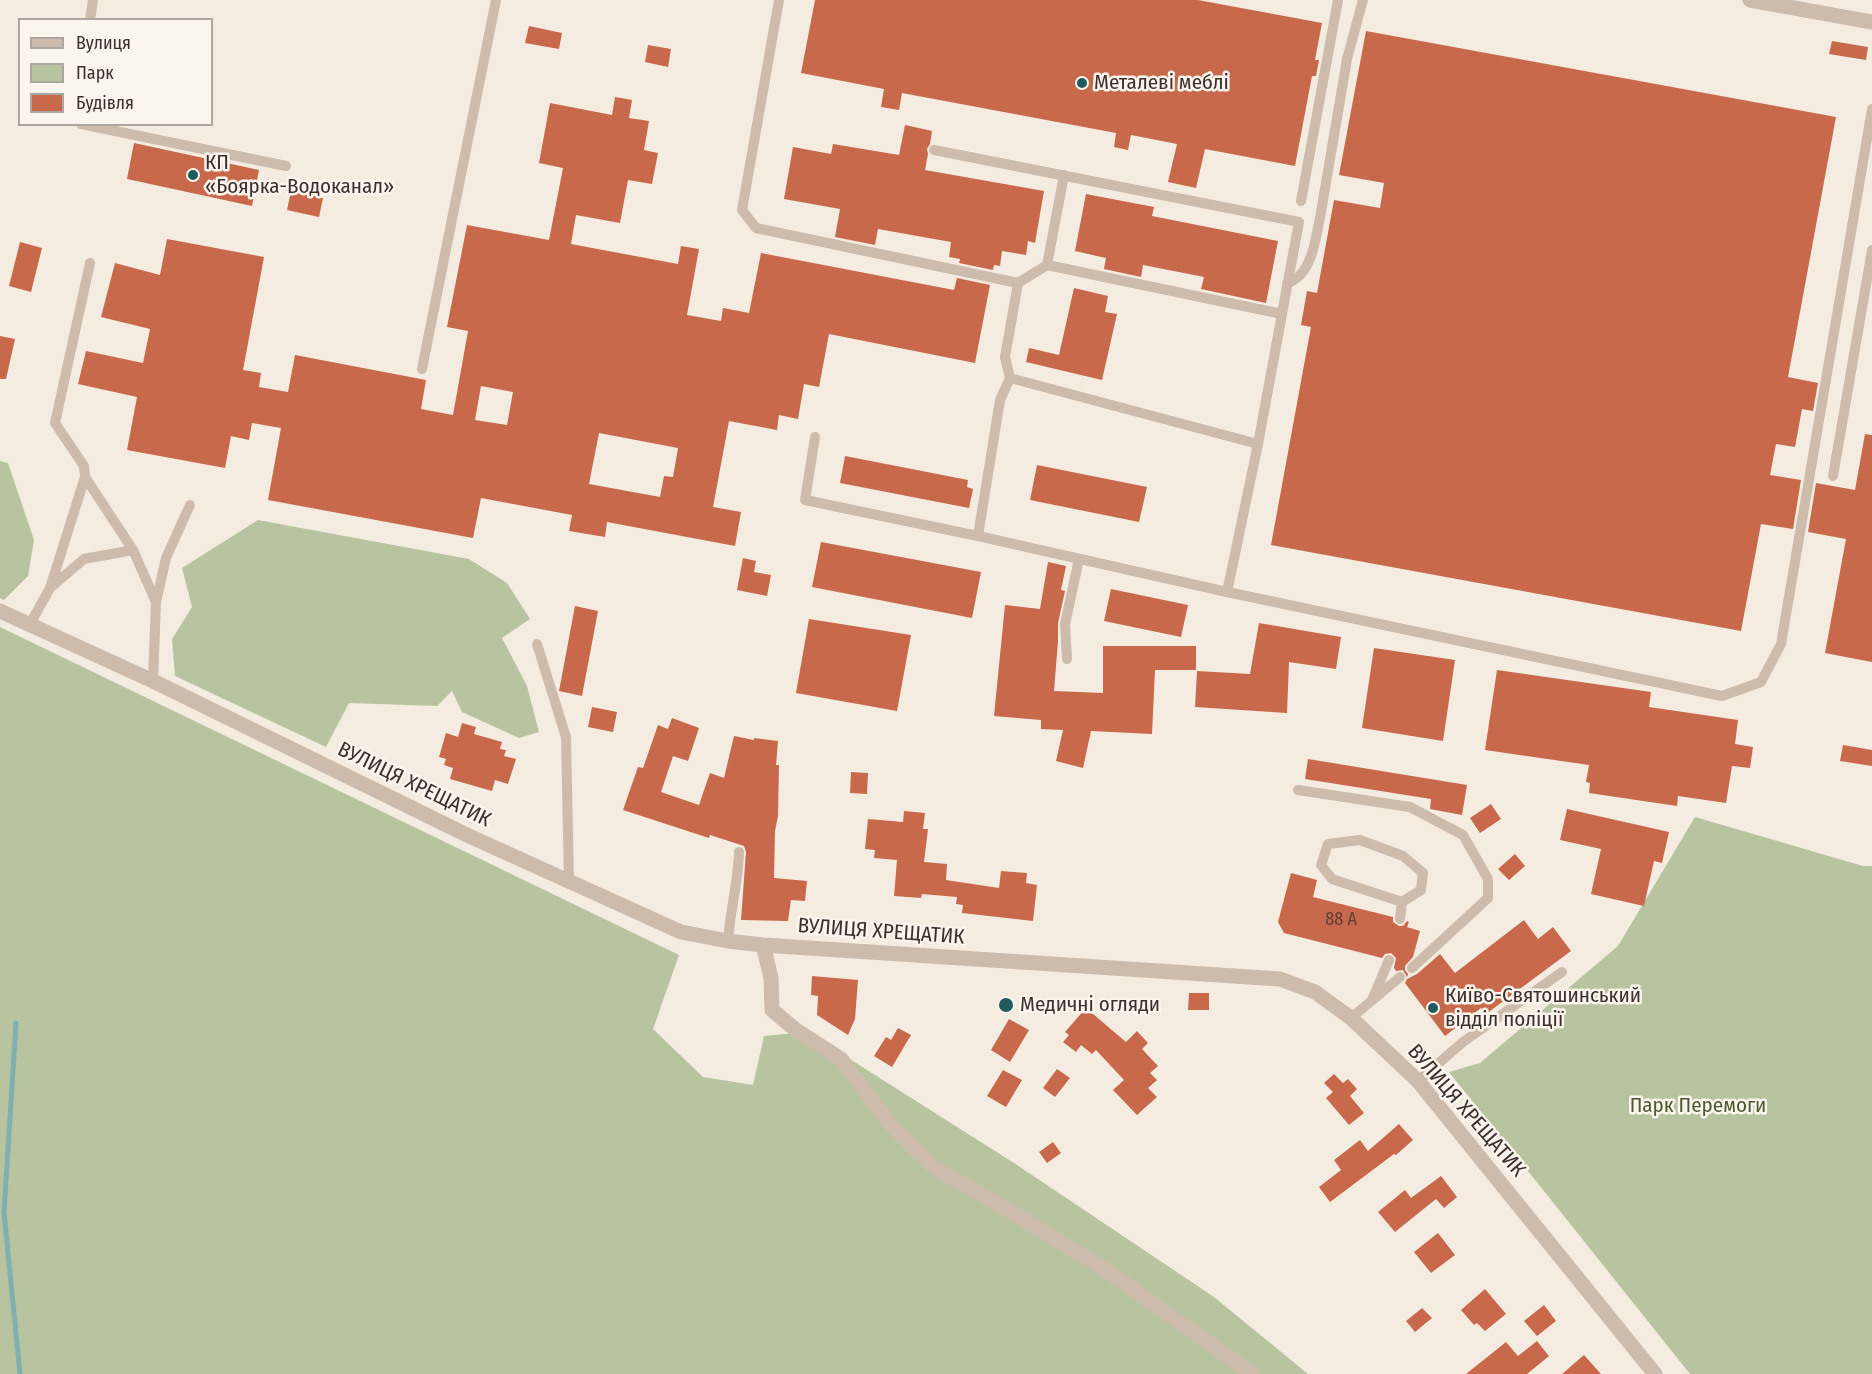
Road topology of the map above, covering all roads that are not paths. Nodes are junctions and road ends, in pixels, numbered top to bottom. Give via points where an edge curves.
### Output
1 (93, 0) edge
2 (496, 0) edge
3 (779, 0) edge
4 (1338, 0) edge
5 (1363, 0) edge
6 (1750, 0) edge
7 (1815, 6) edge
8 (90, 18) edge
9 (1872, 22) edge
10 (1872, 109) edge
11 (91, 126) edge
12 (934, 150) dead end
13 (286, 166) dead end
14 (1064, 175) junction
15 (1301, 201) dead end
16 (1872, 250) edge
17 (90, 263) dead end
18 (1047, 265) junction
19 (1018, 282) junction
20 (1287, 282) junction
21 (1282, 314) junction
22 (422, 369) dead end
23 (1010, 378) junction
24 (815, 437) dead end
25 (1258, 444) junction
26 (1833, 476) dead end
27 (84, 477) junction
28 (190, 505) dead end
29 (978, 536) junction
30 (133, 550) junction
31 (1079, 559) junction
32 (50, 588) junction
33 (1227, 592) junction
34 (156, 602) junction
35 (0, 611) edge
36 (30, 624) junction
37 (537, 644) dead end
38 (1067, 659) dead end
39 (153, 681) junction
40 (1298, 790) dead end
41 (740, 852) dead end
42 (569, 882) junction
43 (1402, 902) junction
44 (1400, 919) dead end
45 (728, 942) junction
46 (763, 945) junction
47 (1389, 960) dead end
48 (1412, 968) dead end
49 (1562, 972) dead end
50 (1400, 976) dead end
51 (1371, 1001) junction
52 (1351, 1018) junction
53 (1418, 1081) junction
54 (1253, 1374) edge
55 (1655, 1374) edge

1 - 8 lane
2 - 22 lane
3 - 19 lane via 742,210 756,228
4 - 15 lane
5 - 20 lane via 1347,59 1314,243 1302,274
6 - 7 street
7 - 9 street
10 - 33 lane via 1781,644 1761,682 1722,696
11 - 13 lane
12 - 14 lane
14 - 18 lane
14 - 20 lane via 1299,222
16 - 26 lane
17 - 27 lane via 55,423 84,466
18 - 19 lane
18 - 21 lane
19 - 23 lane via 1005,357
20 - 21 lane
21 - 25 lane
23 - 25 lane
23 - 29 lane via 1000,400
24 - 29 lane via 805,500
25 - 33 lane
27 - 30 lane
27 - 32 lane
28 - 34 lane via 166,558
29 - 31 lane
30 - 32 lane via 84,560
30 - 34 lane
31 - 33 lane
31 - 38 lane via 1065,624
32 - 36 lane
34 - 39 lane
35 - 36 street, ВУЛИЦЯ ХРЕЩАТИК
36 - 39 street, ВУЛИЦЯ ХРЕЩАТИК
37 - 42 lane via 566,738
39 - 42 street, ВУЛИЦЯ ХРЕЩАТИК
40 - 48 lane via 1410,807 1463,835 1488,879 1488,898
41 - 45 lane
42 - 45 street, ВУЛИЦЯ ХРЕЩАТИК via 681,932
43 - 43 lane via 1332,879 1321,865 1328,844 1360,840 1403,856 1423,873 1421,890
43 - 44 lane
45 - 46 street, ВУЛИЦЯ ХРЕЩАТИК
46 - 52 street, ВУЛИЦЯ ХРЕЩАТИК via 1280,979 1316,992
46 - 54 street via 771,978 772,1010 841,1059 889,1123 935,1168 1103,1268
47 - 51 lane
49 - 53 lane via 1463,1042
50 - 51 lane
51 - 52 lane
52 - 53 street, ВУЛИЦЯ ХРЕЩАТИК
53 - 55 street, ВУЛИЦЯ ХРЕЩАТИК

